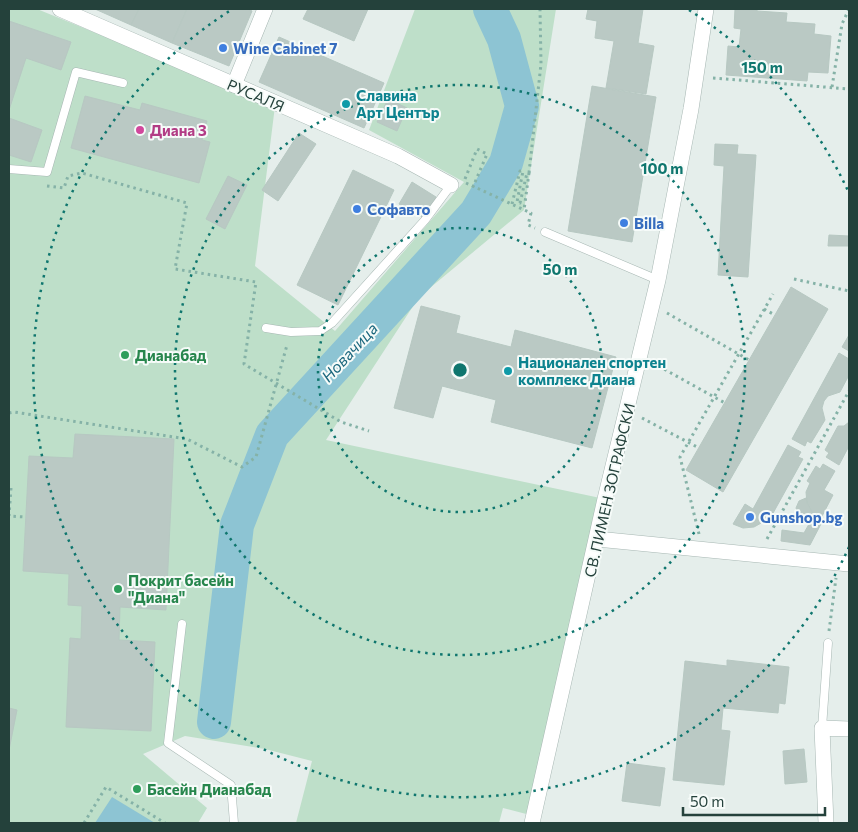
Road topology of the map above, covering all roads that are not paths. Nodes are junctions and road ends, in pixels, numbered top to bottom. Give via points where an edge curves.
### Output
1 (60, 9) edge
2 (265, 9) edge
3 (706, 9) edge
4 (122, 83) dead end
5 (234, 85) junction
6 (9, 169) edge
7 (457, 183) joint
8 (545, 232) road end
9 (658, 280) junction
10 (266, 328) dead end
11 (597, 539) junction
12 (844, 563) edge
13 (182, 624) dead end
14 (828, 643) road end
15 (822, 728) junction
16 (849, 730) edge
17 (234, 823) edge
18 (532, 823) edge
19 (826, 823) edge

1 - 5 street, РУСАЛЯ
2 - 5 street
3 - 9 street, СВ. ПИМЕН ЗОГРАФСКИ
4 - 6 lane via 76,72 47,172
5 - 7 street, РУСАЛЯ
7 - 10 lane via 332,323 320,331 290,332
8 - 9 lane
9 - 11 street, СВ. ПИМЕН ЗОГРАФСКИ
11 - 12 street
11 - 18 street, СВ. ПИМЕН ЗОГРАФСКИ
13 - 17 lane via 168,743 231,785
14 - 15 lane
15 - 16 street
15 - 19 street

